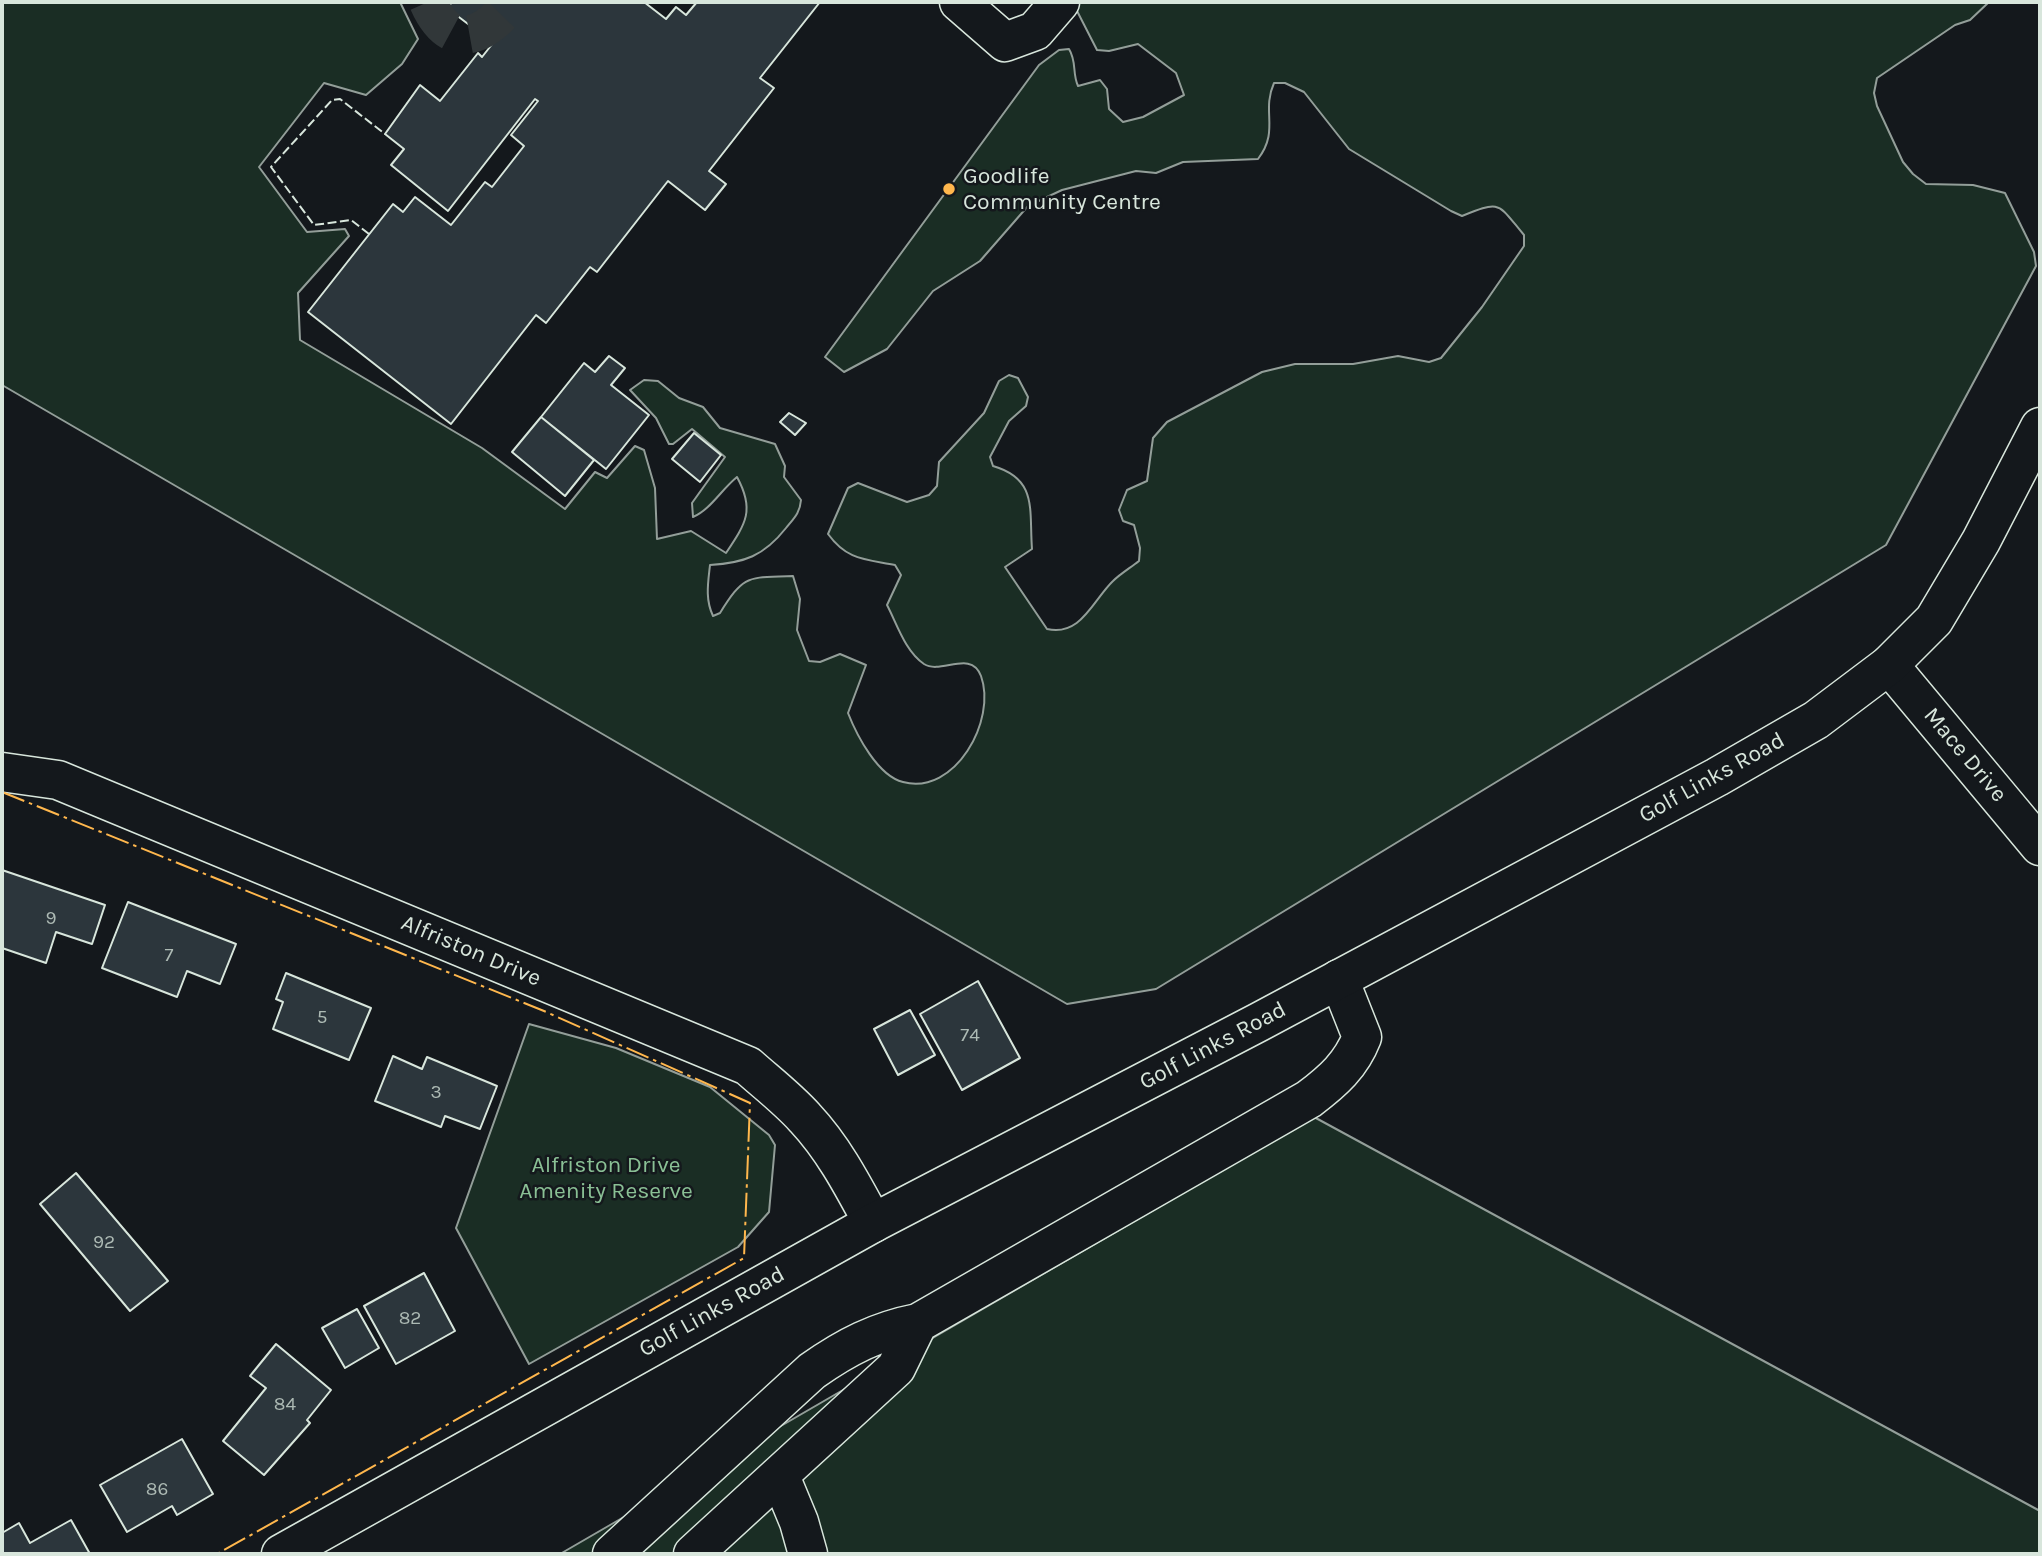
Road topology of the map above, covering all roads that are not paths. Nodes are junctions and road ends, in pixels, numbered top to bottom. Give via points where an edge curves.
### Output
1 (958, 2) edge
2 (1060, 2) edge
3 (2040, 427) edge
4 (1889, 664) junction
5 (2, 772) edge
6 (2040, 846) edge
7 (1339, 979) junction
8 (873, 1223) junction
9 (918, 1323) junction
10 (780, 1476) junction
11 (619, 1553) edge
12 (281, 1554) edge
13 (693, 1554) edge
14 (808, 1554) edge

1 - 2 main road via 1005,42 1035,31
3 - 4 main road, Golf Links Road via 1934,620
4 - 6 main road, Mace Drive
4 - 7 main road, Golf Links Road via 1816,720 1750,758
5 - 8 main road, Alfriston Drive via 58,780 748,1066 812,1126 841,1164
7 - 8 main road, Golf Links Road
7 - 9 main road via 1362,1037 1354,1057 1332,1082
8 - 12 main road, Golf Links Road
9 - 10 main road via 896,1368
9 - 11 main road via 864,1338 812,1371
10 - 13 main road
10 - 14 main road

